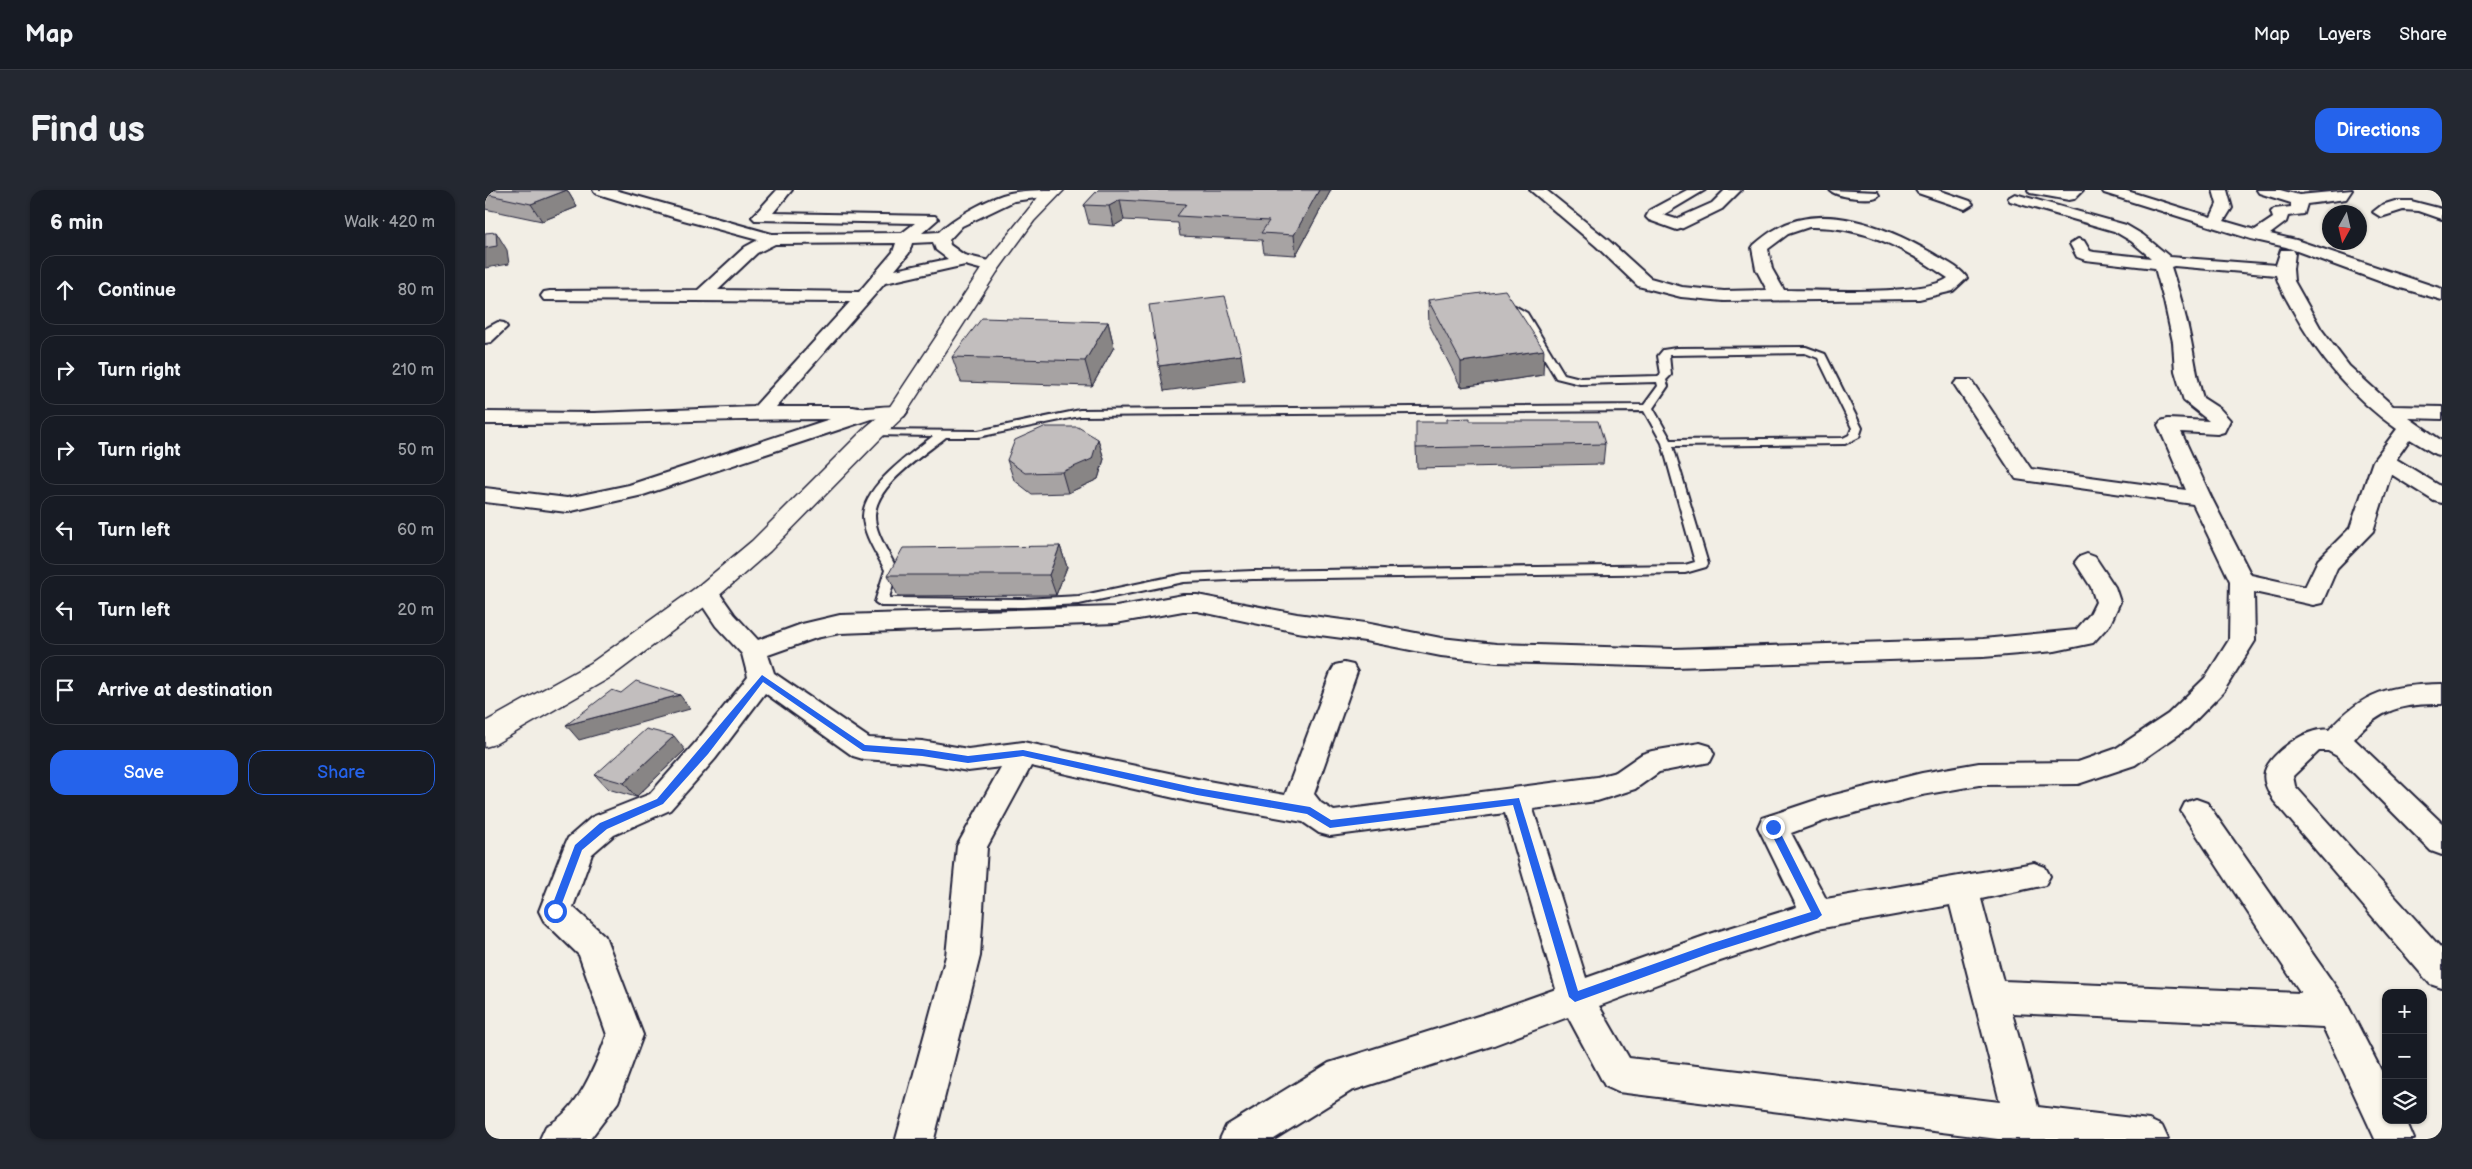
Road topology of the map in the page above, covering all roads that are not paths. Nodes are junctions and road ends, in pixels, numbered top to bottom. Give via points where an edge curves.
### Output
1 (600, 190) edge
2 (785, 190) edge
3 (1537, 190) edge
4 (1698, 190) edge
5 (1734, 190) edge
6 (1837, 190) edge
7 (1923, 190) edge
8 (2035, 190) edge
9 (2076, 190) edge
10 (2109, 190) edge
11 (2220, 190) edge
12 (2264, 190) edge
13 (2345, 190) edge
14 (1054, 191) edge
15 (1872, 195) dead end
16 (2150, 196) edge
17 (2015, 198) dead end
18 (2299, 200) junction
19 (1965, 204) dead end
20 (2381, 212) dead end
21 (2442, 214) edge
22 (2214, 223) junction
23 (2257, 236) junction
24 (943, 237) junction
25 (906, 238) junction
26 (772, 239) junction
27 (2290, 243) junction
28 (2078, 244) dead end
29 (966, 260) junction
30 (2164, 263) junction
31 (991, 267) junction
32 (2282, 270) junction
33 (879, 279) junction
34 (703, 295) junction
35 (1778, 295) junction
36 (2442, 295) edge
37 (550, 296) dead end
38 (864, 296) junction
39 (1495, 305) edge
40 (485, 327) edge
41 (485, 338) edge
42 (1661, 379) junction
43 (1964, 384) dead end
44 (1647, 408) junction
45 (897, 412) joint
46 (2385, 412) junction
47 (760, 413) junction
48 (2442, 413) edge
49 (485, 418) edge
50 (871, 423) junction
51 (2407, 429) junction
52 (945, 432) junction
53 (1667, 443) junction
54 (2442, 450) edge
55 (2384, 461) junction
56 (485, 495) edge
57 (2442, 496) edge
58 (2201, 498) junction
59 (2087, 562) dead end
60 (2242, 581) junction
61 (706, 593) junction
62 (758, 664) junction
63 (1344, 672) dead end
64 (2442, 694) edge
65 (485, 736) edge
66 (2335, 740) junction
67 (1023, 753) junction
68 (1700, 754) dead end
69 (1516, 801) junction
70 (1310, 811) junction
71 (2196, 812) dead end
72 (2442, 842) edge
73 (2034, 876) dead end
74 (1962, 888) junction
75 (1817, 915) junction
76 (2442, 973) edge
77 (1990, 996) junction
78 (1575, 997) junction
79 (2333, 1011) junction
80 (2026, 1132) edge
81 (570, 1138) edge
82 (915, 1139) edge
83 (1239, 1139) edge
84 (2149, 1139) edge
85 (2395, 1139) edge

1 - 26 street
2 - 25 street via 760,217 930,219
3 - 35 street via 1644,282 1681,292 1723,296
4 - 5 street via 1655,213 1654,217 1677,225 1717,206
6 - 15 street
7 - 19 street
8 - 9 street via 2069,196
10 - 16 street
11 - 22 street via 2226,204 2225,212
12 - 18 street
13 - 18 street via 2341,196
14 - 24 street via 1011,197 957,223
14 - 31 street via 1028,218
16 - 22 street
17 - 30 street via 2120,228 2137,238
18 - 23 street via 2299,211 2279,212 2281,219
20 - 21 street via 2388,207 2417,206
22 - 23 street
23 - 27 street
24 - 25 street
24 - 29 street via 942,247
25 - 26 street
25 - 33 street via 901,253
26 - 34 street via 751,250
27 - 32 street
27 - 36 street
28 - 30 street via 2083,254 2091,257
29 - 31 street
29 - 33 street
30 - 32 street
30 - 58 street via 2194,401 2220,420 2217,428 2168,425
31 - 45 street
32 - 46 street via 2312,333 2329,356
33 - 38 street
34 - 37 street
34 - 38 street
35 - 35 street via 1763,269 1760,248 1772,235 1813,220 1854,222 1888,234 1921,251 1959,278 1947,287 1919,294
38 - 47 street
39 - 42 lane via 1513,308 1524,315 1556,370 1567,379
40 - 41 street via 498,327
42 - 44 lane via 1663,386 1659,395
42 - 53 lane via 1666,375 1663,356 1666,352 1806,350 1822,356 1857,428 1854,437 1845,441
43 - 58 street via 2018,468 2028,476
44 - 52 lane via 1080,413 978,434
44 - 53 lane
45 - 50 street
46 - 48 street
46 - 51 street
47 - 49 street via 594,419
47 - 50 street
50 - 52 lane
50 - 56 street via 635,490 567,505
50 - 61 street via 761,546
51 - 54 street
51 - 55 street
52 - 53 lane via 883,484 870,503 869,518 891,570 881,602 1079,600 1184,578 1223,576 1685,569 1702,564
55 - 57 street
55 - 60 street via 2361,531 2325,566 2313,597
58 - 60 street
59 - 62 street via 2109,602 2101,618 2084,637 1983,648 1674,658 1496,653 1297,623 1211,604 1183,603 1107,616 840,624 811,630
60 - 75 street via 2242,641 2214,684 2179,721 2125,757 2078,773 1979,774 1922,784 1822,810 1773,827
61 - 62 street
61 - 65 street via 601,670
62 - 67 street via 863,748 922,752 968,760
62 - 81 street via 705,751 660,802 603,826 579,847 555,911 593,946 625,1036 605,1089
63 - 70 street via 1299,796
64 - 66 street via 2416,694 2390,700 2363,712
66 - 72 street
66 - 76 street via 2312,741 2279,772 2284,793
67 - 70 street via 1197,791
67 - 82 street via 972,846 963,956
68 - 69 street via 1651,762 1625,781 1609,787
69 - 70 street via 1330,824
69 - 78 street
71 - 79 street
73 - 74 street
74 - 75 street
74 - 77 street
75 - 78 street
77 - 79 street
77 - 80 street
78 - 80 street via 1618,1074
78 - 83 street via 1494,1028 1343,1076
79 - 85 street
80 - 84 street

